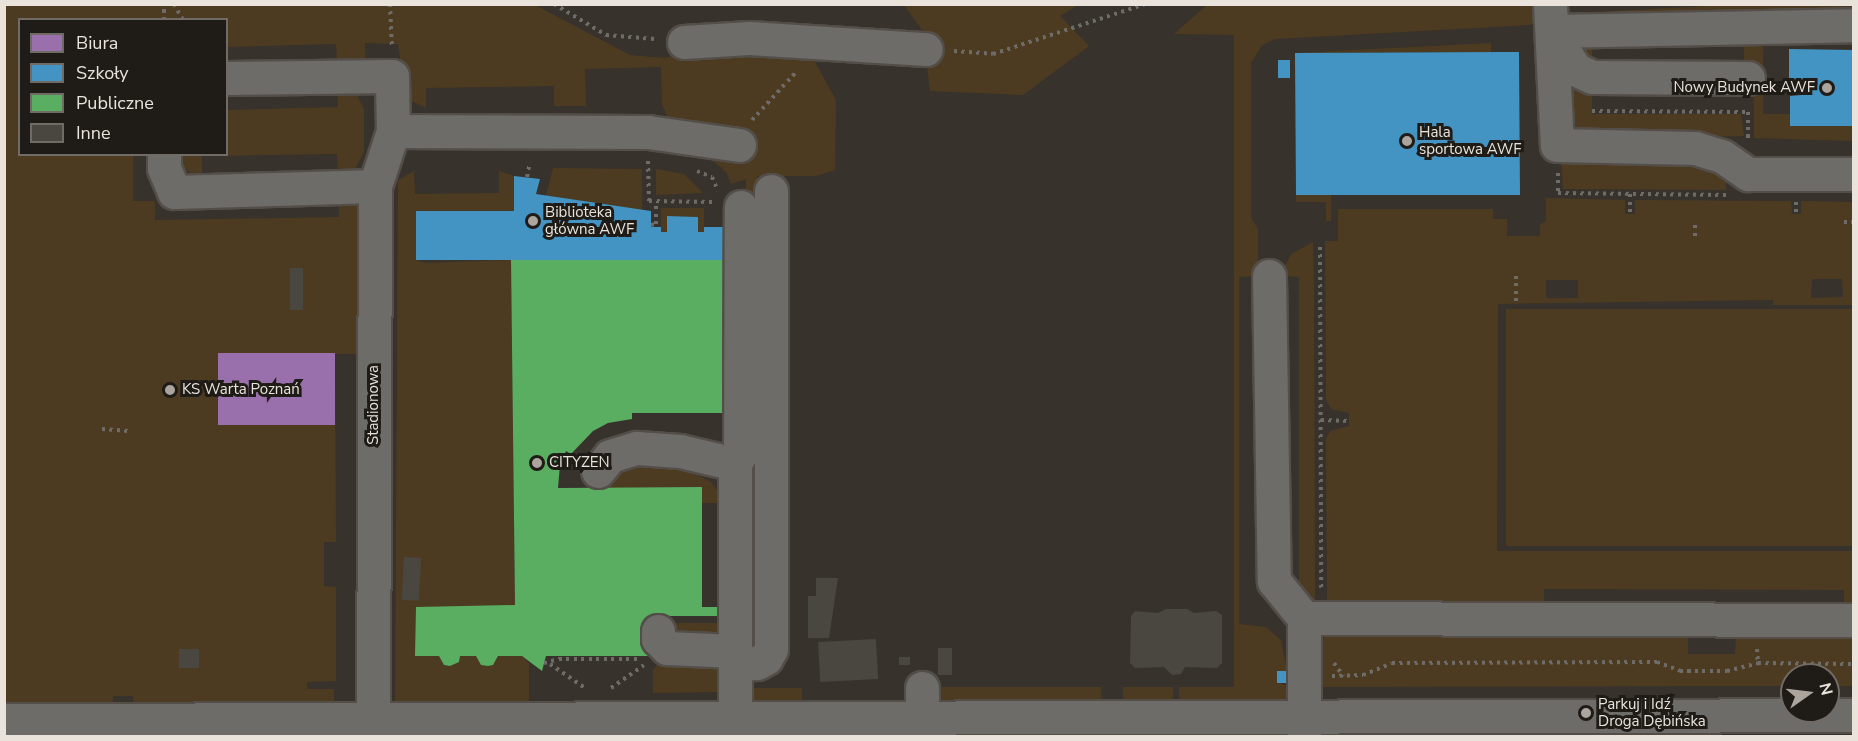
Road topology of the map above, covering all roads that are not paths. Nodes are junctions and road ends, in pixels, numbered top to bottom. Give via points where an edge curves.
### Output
1 (1551, 18) edge
2 (1854, 24) edge
3 (684, 42) road end
4 (926, 49) road end
5 (228, 78) edge
6 (1748, 78) road end
7 (393, 131) junction
8 (739, 145) road end
9 (164, 156) edge
10 (1854, 174) edge
11 (375, 186) junction
12 (771, 191) dead end
13 (729, 198) road end
14 (1269, 276) dead end
15 (735, 464) junction
16 (598, 471) dead end
17 (1312, 618) junction
18 (1854, 620) edge
19 (658, 630) dead end
20 (735, 657) junction
21 (1854, 715) edge
22 (910, 718) edge
23 (4, 720) edge
24 (735, 726) edge
25 (1304, 726) edge
26 (374, 727) edge
27 (240, 728) edge

1 - 2 street via 1776,29
1 - 6 street via 1575,69 1592,77
1 - 10 street via 1557,146 1695,147 1722,156 1742,185
3 - 4 street via 749,38
5 - 7 street, Stadionowa via 392,76
7 - 8 street via 648,132
7 - 11 street, Stadionowa
9 - 11 street via 164,168 174,192
11 - 26 street, Stadionowa
12 - 20 street via 771,649 757,663
13 - 15 street via 740,454
14 - 17 street via 1274,581
15 - 16 street via 680,451 637,448 610,456
15 - 20 street
17 - 18 street
17 - 25 street
19 - 20 street via 658,639 667,648
20 - 24 street
21 - 25 street
22 - 24 street
22 - 25 street via 1112,701
23 - 27 street
24 - 26 street
26 - 27 street

